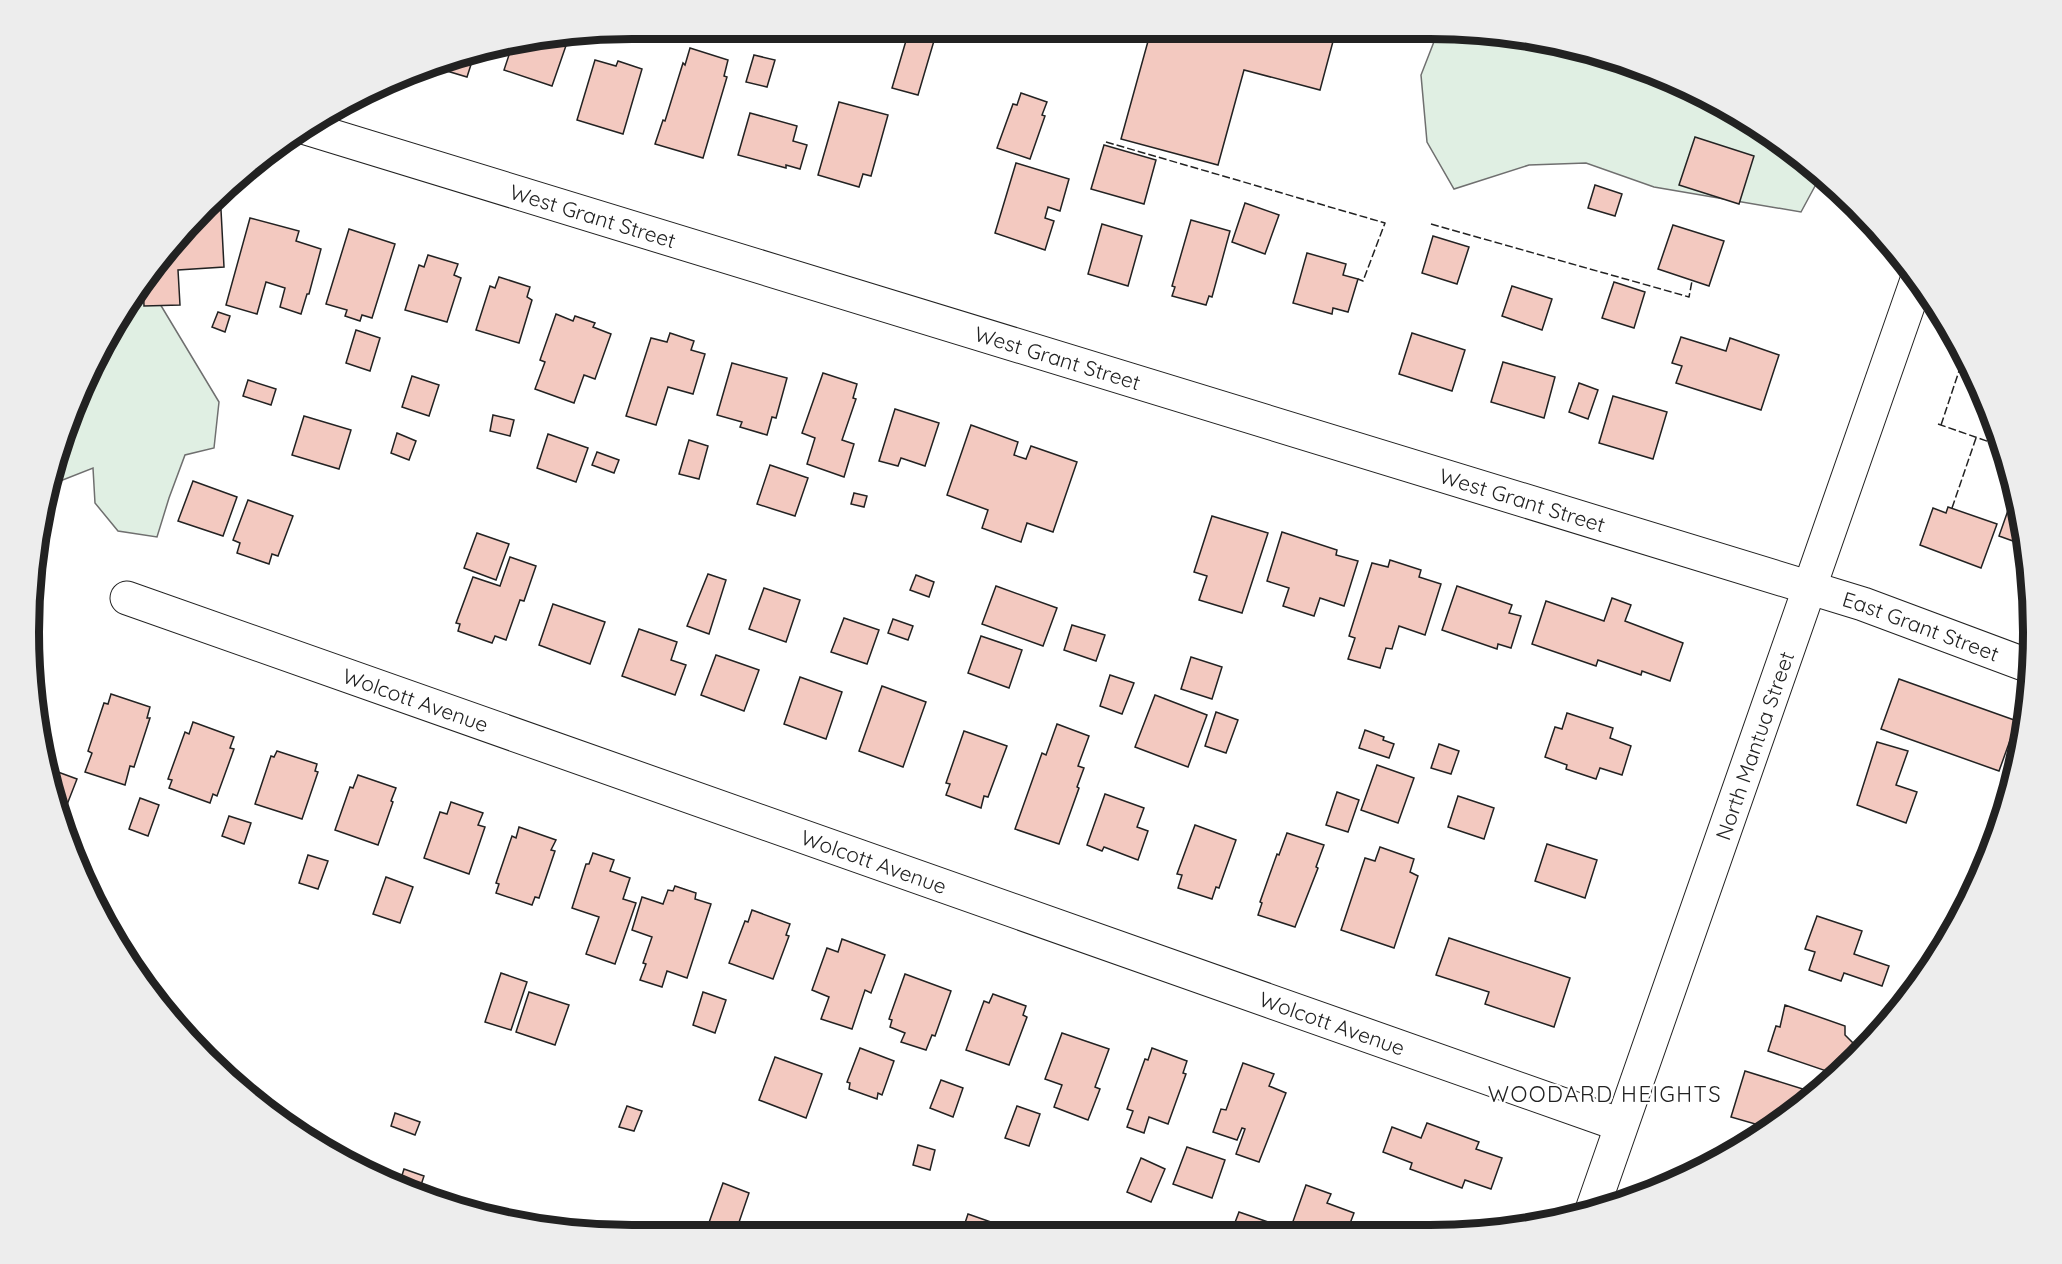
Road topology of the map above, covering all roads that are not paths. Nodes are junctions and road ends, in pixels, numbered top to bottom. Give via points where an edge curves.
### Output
1 (315, 131) edge
2 (1914, 290) edge
3 (1809, 588) junction
4 (127, 598) dead end
5 (2022, 663) edge
6 (1622, 1125) junction
7 (1595, 1202) edge

1 - 3 street, West Grant Street
2 - 3 street, North Mantua Street
3 - 5 street, East Grant Street
3 - 6 street, North Mantua Street
4 - 6 street, Wolcott Avenue
6 - 7 street, North Mantua Street

